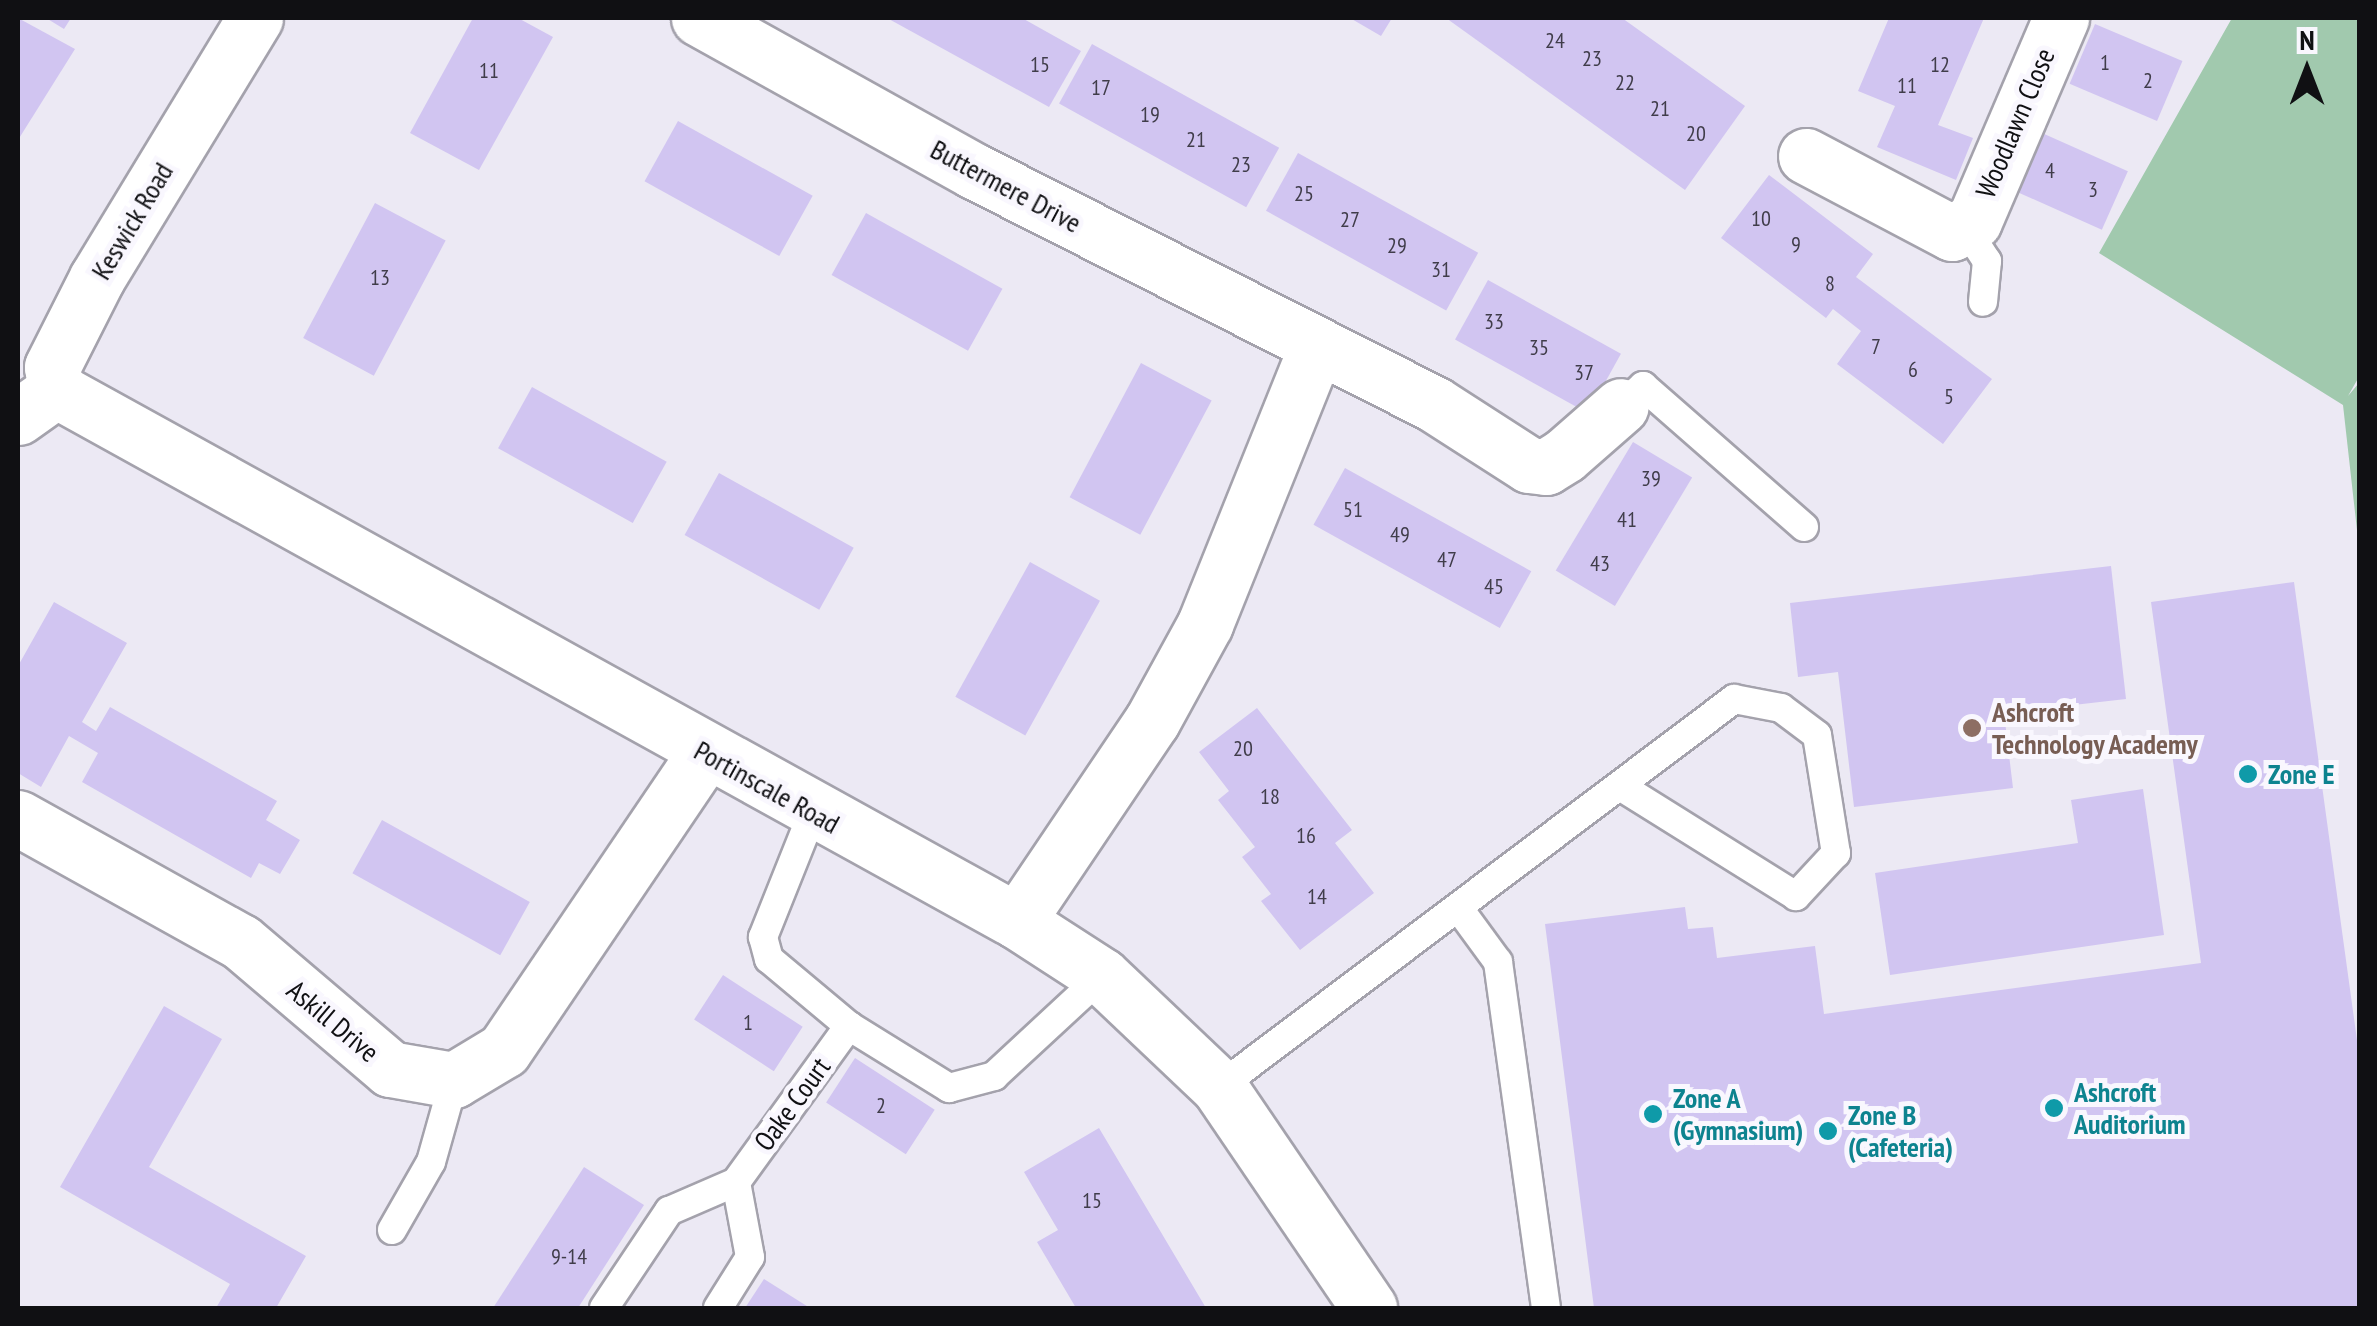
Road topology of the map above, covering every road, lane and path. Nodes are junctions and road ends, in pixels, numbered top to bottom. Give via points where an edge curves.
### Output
1 (255, 18) edge
2 (698, 18) edge
3 (2060, 18) edge
4 (1806, 156) dead end
5 (1964, 226) junction
6 (1983, 302) dead end
7 (1317, 346) junction
8 (37, 404) edge
9 (1620, 406) joint
10 (1804, 528) dead end
11 (705, 753) junction
12 (1623, 788) junction
13 (813, 812) junction
14 (18, 818) edge
15 (1460, 910) junction
16 (1017, 921) junction
17 (1102, 976) junction
18 (849, 1026) junction
19 (454, 1080) junction
20 (1218, 1087) junction
21 (736, 1182) junction
22 (392, 1230) dead end
23 (604, 1308) edge
24 (718, 1308) edge
25 (1369, 1308) edge
26 (1546, 1308) edge

1 - 8 street, Keswick Road via 89,294
2 - 7 street, Buttermere Drive via 974,171
3 - 5 street, Woodlawn Close via 1974,221
4 - 5 street, Woodlawn Close via 1952,233
5 - 6 lane via 1987,261
7 - 9 street, Buttermere Drive via 1434,404 1529,465 1546,467 1565,455
7 - 16 street via 1206,624 1152,721
8 - 11 street, Portinscale Road
9 - 10 lane via 1644,386
11 - 13 street, Portinscale Road
11 - 19 street via 504,1050
12 - 12 lane via 1734,699 1781,708 1817,735 1836,854 1796,896
12 - 15 lane
13 - 16 street, Portinscale Road
13 - 18 lane via 763,937 769,959
14 - 19 street, Askill Drive via 240,942 390,1068
15 - 20 lane
15 - 26 lane via 1498,962
16 - 17 street, Portinscale Road
17 - 18 lane via 994,1076 949,1088
17 - 20 street, Portinscale Road
18 - 21 lane, Oake Court
19 - 22 lane via 431,1162
20 - 25 street, Portinscale Road
21 - 23 lane via 670,1211
21 - 24 lane via 750,1257

